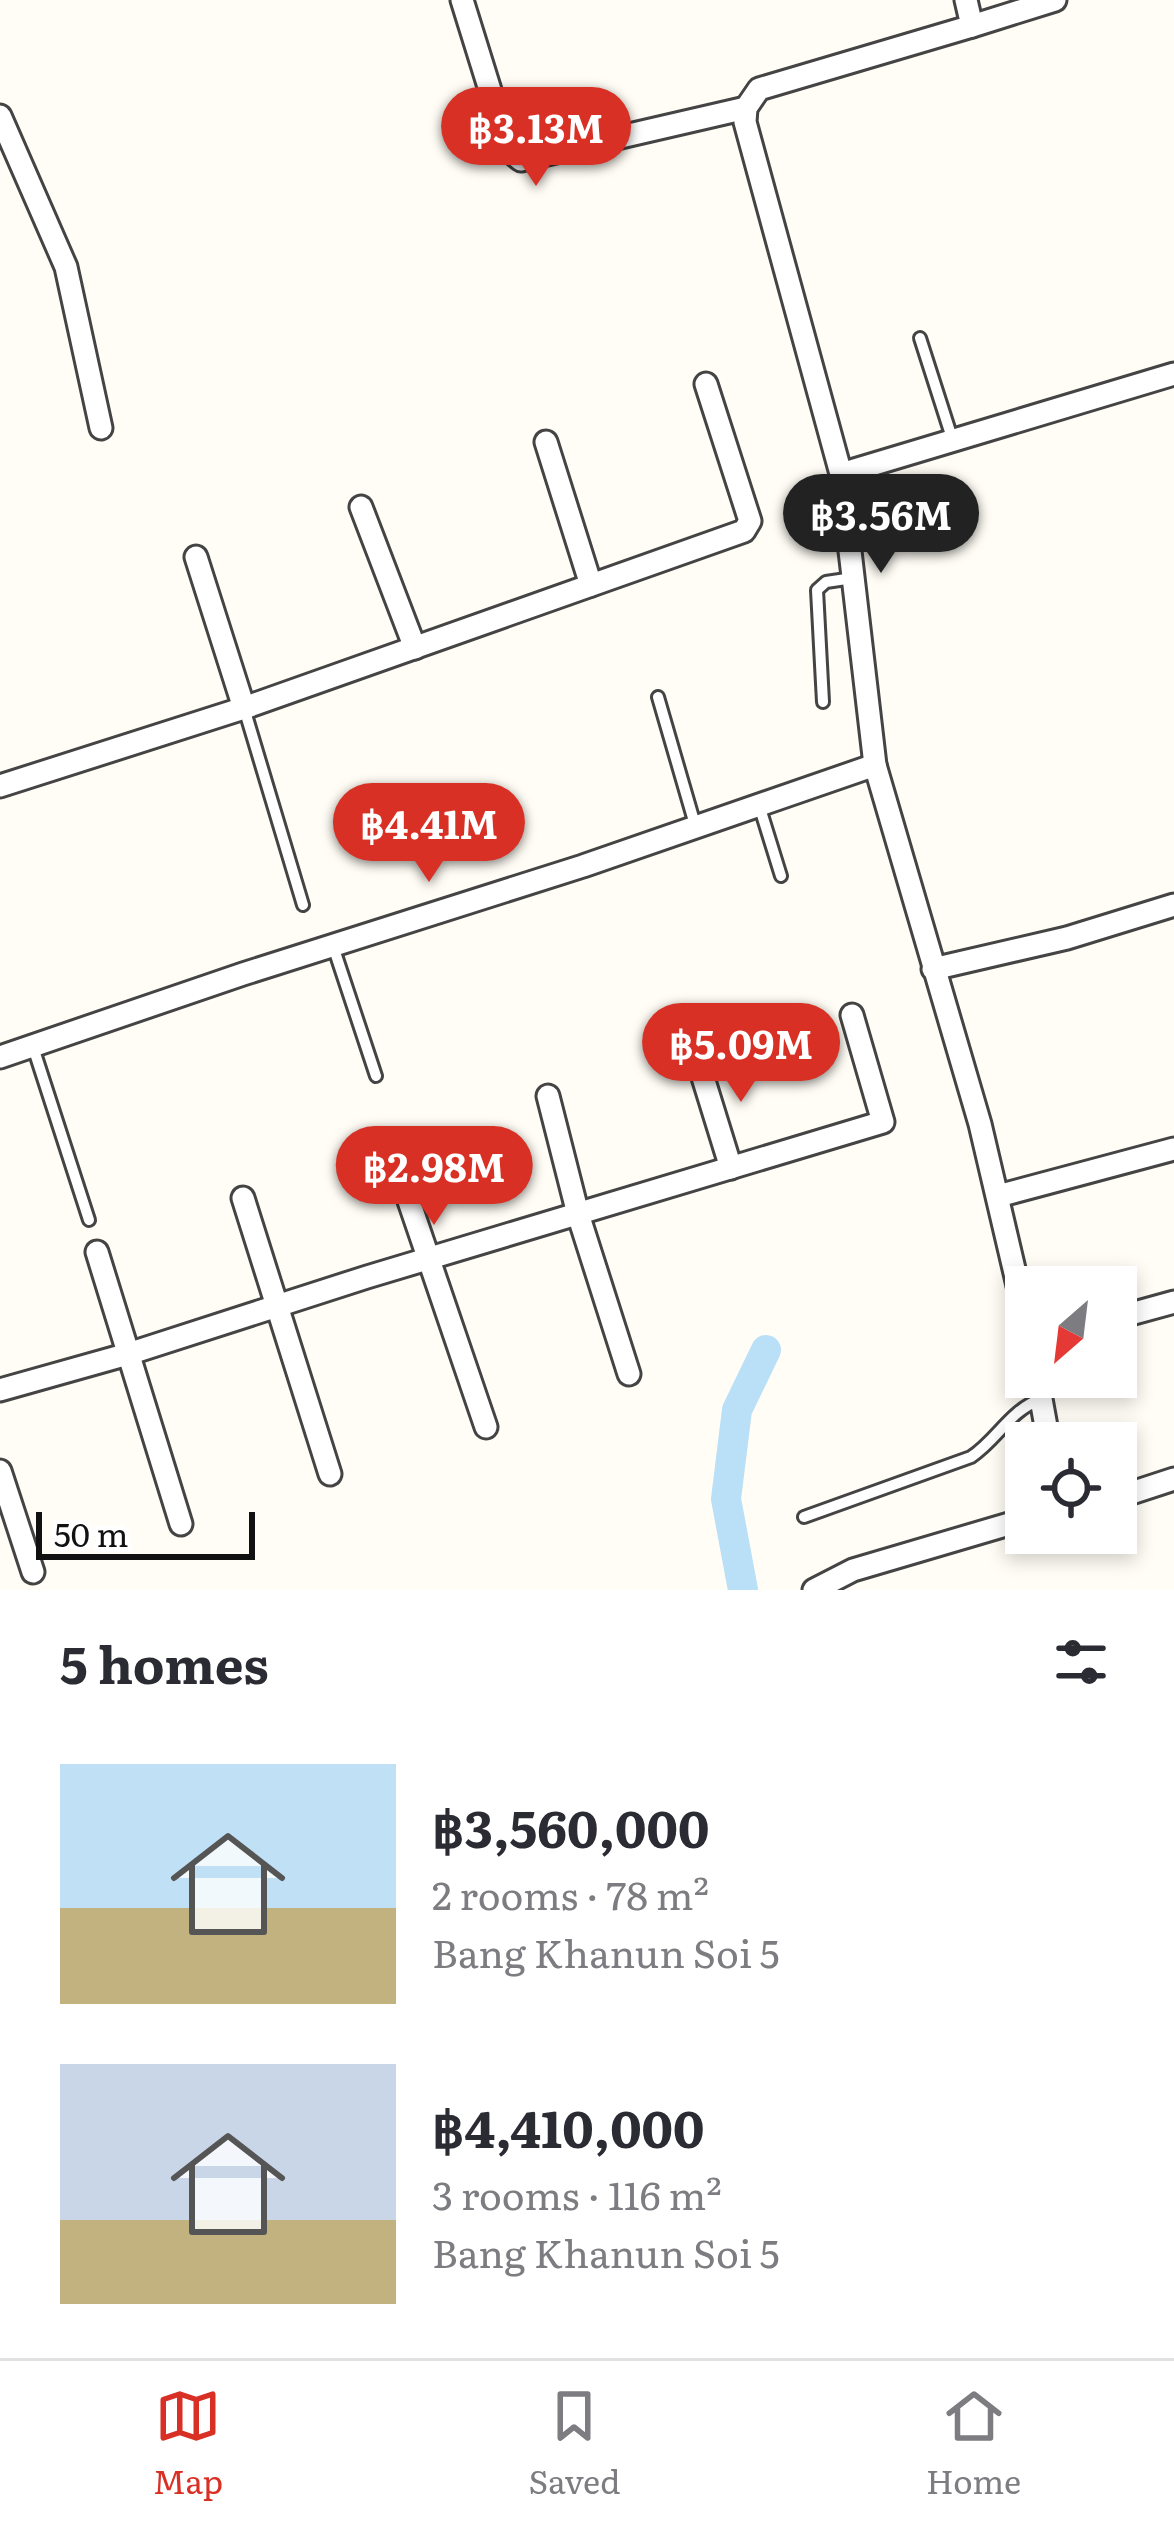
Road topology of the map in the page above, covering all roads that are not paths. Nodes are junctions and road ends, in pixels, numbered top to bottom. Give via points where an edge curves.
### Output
1 (462, 0) edge
2 (966, 0) edge
3 (1055, 0) edge
4 (972, 26) junction
5 (746, 108) junction
6 (0, 116) edge
7 (920, 338) dead end
8 (1174, 374) edge
9 (706, 384) dead end
10 (101, 428) dead end
11 (953, 441) junction
12 (546, 442) dead end
13 (841, 474) junction
14 (361, 507) dead end
15 (196, 557) dead end
16 (853, 578) junction
17 (591, 585) junction
18 (415, 648) junction
19 (658, 698) dead end
20 (823, 702) dead end
21 (244, 708) junction
22 (875, 765) junction
23 (0, 786) edge
24 (759, 805) junction
25 (696, 828) junction
26 (781, 876) dead end
27 (303, 905) dead end
28 (1174, 905) edge
29 (333, 946) junction
30 (933, 969) junction
31 (852, 1015) dead end
32 (33, 1047) junction
33 (0, 1058) edge
34 (698, 1058) dead end
35 (376, 1076) dead end
36 (548, 1096) dead end
37 (1174, 1149) edge
38 (395, 1160) dead end
39 (731, 1168) junction
40 (998, 1196) junction
41 (243, 1198) dead end
42 (578, 1214) junction
43 (89, 1220) dead end
44 (97, 1252) dead end
45 (432, 1258) junction
46 (1014, 1266) edge
47 (1174, 1302) edge
48 (277, 1307) junction
49 (1137, 1312) edge
50 (128, 1354) junction
51 (629, 1374) dead end
52 (0, 1390) edge
53 (1029, 1398) edge
54 (486, 1427) dead end
55 (0, 1471) edge
56 (330, 1474) dead end
57 (1174, 1479) edge
58 (1137, 1491) edge
59 (804, 1517) dead end
60 (181, 1524) dead end
61 (1005, 1525) edge
62 (33, 1572) dead end
63 (814, 1590) edge

1 - 5 street via 503,132 521,160
2 - 4 street
3 - 4 street
4 - 5 street via 759,88
5 - 13 street
6 - 10 street via 66,267
7 - 11 lane
8 - 11 street
9 - 17 street via 748,527
11 - 13 street
12 - 17 street
13 - 16 street
14 - 18 street
15 - 21 street
16 - 20 lane via 817,590
16 - 22 street
17 - 18 street
18 - 21 street
19 - 25 lane
21 - 23 street
21 - 27 lane
22 - 24 street
22 - 30 street
24 - 25 street
24 - 26 lane
25 - 29 street
28 - 30 street
29 - 32 street
29 - 35 lane
30 - 40 street
31 - 39 street via 884,1122
32 - 33 street
32 - 43 lane
34 - 39 street
36 - 42 street
37 - 40 street
38 - 45 street
39 - 42 street
40 - 46 street
41 - 48 street
42 - 45 street
42 - 51 street
44 - 50 street
45 - 48 street
45 - 54 street
47 - 49 street
48 - 50 street
48 - 56 street
50 - 52 street
50 - 60 street
53 - 59 lane via 971,1457
55 - 62 street
57 - 58 street
61 - 63 street via 853,1570

